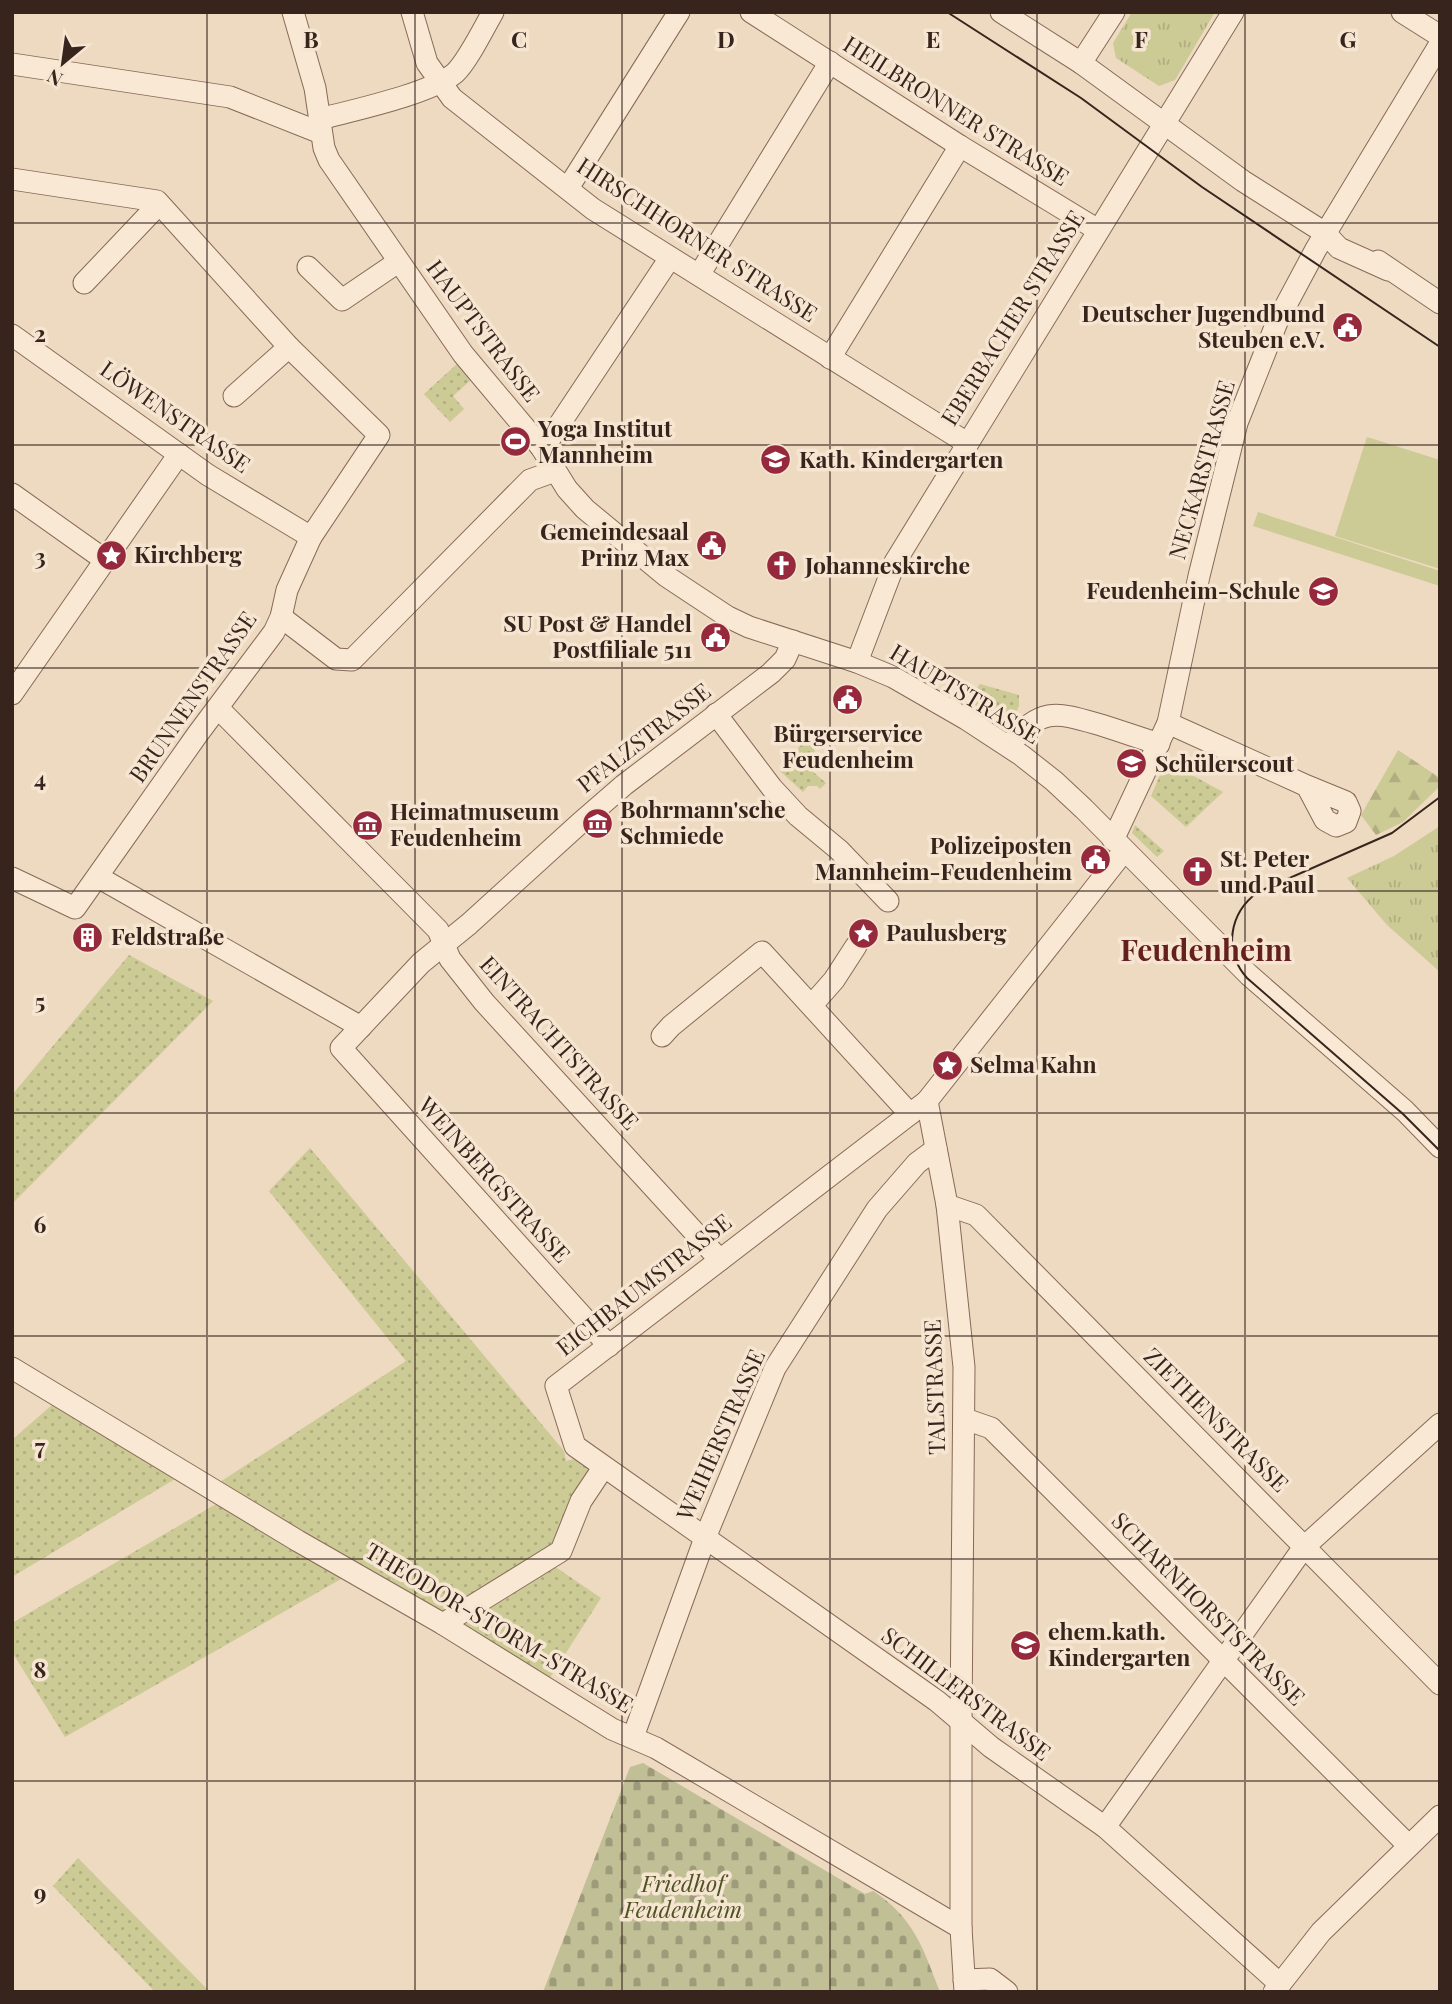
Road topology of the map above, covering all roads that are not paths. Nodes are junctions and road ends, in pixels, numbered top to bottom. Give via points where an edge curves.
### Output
1 (293, 12) edge
2 (412, 12) edge
3 (493, 12) edge
4 (679, 12) edge
5 (751, 12) edge
6 (1001, 12) edge
7 (1114, 12) edge
8 (1233, 12) edge
9 (1402, 12) edge
10 (1440, 36) edge
11 (1440, 44) edge
12 (830, 62) junction
13 (1082, 63) junction
14 (12, 64) edge
15 (440, 83) junction
16 (1164, 122) junction
17 (321, 126) junction
18 (960, 146) junction
19 (16, 185) edge
20 (568, 188) junction
21 (159, 204) junction
22 (1098, 230) junction
23 (1325, 233) junction
24 (670, 258) junction
25 (398, 262) junction
26 (309, 267) dead end
27 (699, 275) junction
28 (84, 283) dead end
29 (1440, 303) edge
30 (12, 335) edge
31 (289, 347) junction
32 (830, 358) junction
33 (234, 396) dead end
34 (967, 443) junction
35 (541, 447) junction
36 (179, 454) junction
37 (555, 471) junction
38 (12, 494) edge
39 (311, 537) junction
40 (105, 560) junction
41 (282, 617) junction
42 (793, 641) junction
43 (858, 662) junction
44 (13, 693) edge
45 (218, 708) junction
46 (716, 714) junction
47 (1168, 723) junction
48 (1159, 744) junction
49 (1009, 747) junction
50 (1307, 786) dead end
51 (1119, 846) junction
52 (98, 877) junction
53 (12, 878) edge
54 (888, 901) dead end
55 (444, 944) junction
56 (856, 946) dead end
57 (811, 1004) junction
58 (361, 1027) junction
59 (662, 1036) dead end
60 (341, 1048) joint
61 (919, 1107) junction
62 (1440, 1147) edge
63 (936, 1149) junction
64 (947, 1205) junction
65 (720, 1260) junction
66 (608, 1346) junction
67 (12, 1368) edge
68 (965, 1419) junction
69 (1440, 1424) edge
70 (603, 1468) junction
71 (705, 1538) junction
72 (1304, 1546) junction
73 (443, 1624) junction
74 (1223, 1661) junction
75 (1440, 1684) edge
76 (961, 1722) junction
77 (633, 1737) junction
78 (1440, 1816) edge
79 (1105, 1827) junction
80 (1409, 1845) junction
81 (961, 1928) junction
82 (965, 1986) edge
83 (1277, 1988) edge
84 (1007, 1992) edge

1 - 17 street, HAUPTSTRASSE
2 - 15 street, HIRSCHHORNER STRASSE via 427,63
3 - 15 street via 457,72
4 - 20 street
5 - 12 street, HEILBRONNER STRASSE
6 - 13 street
7 - 13 street
8 - 16 street, EBERBACHER STRASSE
9 - 10 street
11 - 23 street, NECKARSTRASSE
12 - 18 street, HEILBRONNER STRASSE
12 - 27 street
13 - 16 street
14 - 17 street via 230,97
15 - 17 street
15 - 20 street, HIRSCHHORNER STRASSE via 452,98
16 - 22 street, EBERBACHER STRASSE
16 - 23 street via 1243,181
17 - 25 street, HAUPTSTRASSE via 329,160
18 - 22 street, HEILBRONNER STRASSE
18 - 32 street
19 - 21 street
20 - 24 street, HIRSCHHORNER STRASSE
21 - 28 street
21 - 31 street
22 - 34 street, EBERBACHER STRASSE
23 - 29 street via 1339,248 1388,270
23 - 47 street, NECKARSTRASSE via 1276,322 1237,424
24 - 27 street, HIRSCHHORNER STRASSE
24 - 35 street
25 - 26 street, HAUPTSTRASSE via 342,300
25 - 35 street, HAUPTSTRASSE via 463,354
27 - 32 street, HIRSCHHORNER STRASSE
30 - 36 street, LÖWENSTRASSE
31 - 33 street
31 - 39 street, BRUNNENSTRASSE via 379,435
32 - 34 street, HIRSCHHORNER STRASSE
34 - 43 street, EBERBACHER STRASSE via 895,562
35 - 37 street, HAUPTSTRASSE
36 - 39 street, LÖWENSTRASSE
36 - 40 street
37 - 41 street via 530,480 352,660 336,659
37 - 42 street, HAUPTSTRASSE via 585,509 666,576 728,617
38 - 40 street
39 - 41 street, BRUNNENSTRASSE via 287,590
40 - 44 street
41 - 45 street, BRUNNENSTRASSE
42 - 43 street, HAUPTSTRASSE
42 - 46 street, PFALZSTRASSE via 785,659
43 - 49 street, HAUPTSTRASSE via 912,688
45 - 52 street, BRUNNENSTRASSE
45 - 55 street, EINTRACHTSTRASSE via 438,930
46 - 54 street via 772,788
46 - 55 street, PFALZSTRASSE via 624,785
47 - 48 street, NECKARSTRASSE
47 - 50 street
48 - 49 street via 1063,714 1032,723
48 - 51 street, NECKARSTRASSE
49 - 51 street, HAUPTSTRASSE via 1054,781
51 - 61 street
51 - 62 street, HAUPTSTRASSE via 1249,975
52 - 53 street, BRUNNENSTRASSE via 75,908
52 - 58 street
55 - 58 street, PFALZSTRASSE
55 - 65 street, EINTRACHTSTRASSE via 450,959 484,1002
56 - 57 street
57 - 59 street via 762,952
57 - 61 street via 848,1048
58 - 60 street, PFALZSTRASSE
60 - 66 street, WEINBERGSTRASSE
61 - 63 street, TALSTRASSE
61 - 65 street, EICHBAUMSTRASSE
63 - 64 street, TALSTRASSE
63 - 71 street, WEIHERSTRASSE via 917,1163 877,1209 775,1368
64 - 68 street, TALSTRASSE
64 - 72 street, ZIETHENSTRASSE via 976,1216
65 - 66 street, EICHBAUMSTRASSE
66 - 70 street, EICHBAUMSTRASSE via 556,1386 575,1446
67 - 73 street, THEODOR-STORM-STRASSE
68 - 74 street, SCHARNHORSTSTRASSE via 990,1428
68 - 76 street, TALSTRASSE
69 - 72 street
70 - 71 street, SCHILLERSTRASSE
70 - 73 street via 581,1501 561,1551
71 - 76 street, SCHILLERSTRASSE
71 - 77 street, WEIHERSTRASSE
72 - 74 street
72 - 75 street, ZIETHENSTRASSE
73 - 77 street, THEODOR-STORM-STRASSE via 612,1729
74 - 79 street
74 - 80 street, SCHARNHORSTSTRASSE
76 - 79 street, SCHILLERSTRASSE
76 - 81 street, TALSTRASSE
77 - 81 street, THEODOR-STORM-STRASSE
78 - 80 street
79 - 83 street, SCHILLERSTRASSE
80 - 83 street via 1321,1932
81 - 82 street, TALSTRASSE
82 - 84 street via 990,1979

